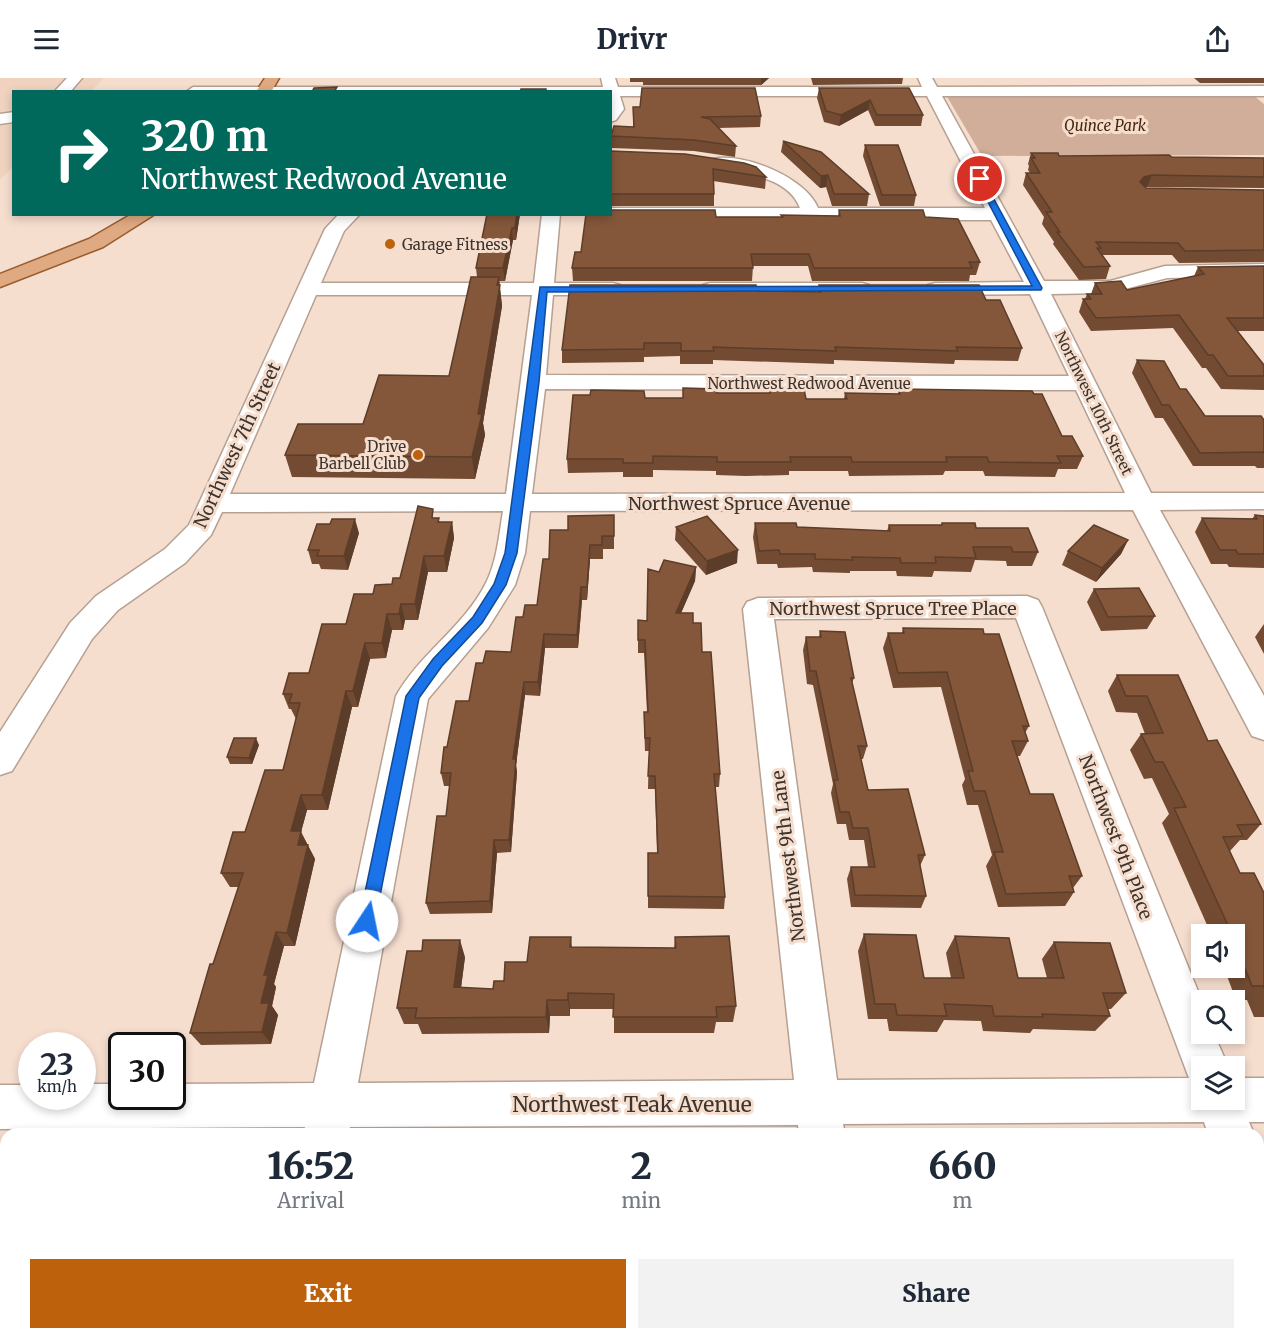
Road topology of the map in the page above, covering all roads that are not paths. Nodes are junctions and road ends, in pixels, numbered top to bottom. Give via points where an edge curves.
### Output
1 (75, 78) edge
2 (1081, 78) edge
3 (1242, 78) edge
4 (610, 84) edge
5 (928, 84) edge
6 (63, 90) edge
7 (511, 90) edge
8 (1092, 90) junction
9 (612, 92) edge
10 (1261, 93) edge
11 (612, 114) edge
12 (706, 161) edge
13 (612, 214) edge
14 (811, 214) junction
15 (998, 214) junction
16 (143, 216) edge
17 (349, 216) edge
18 (551, 216) edge
19 (1264, 270) edge
20 (0, 281) edge
21 (1038, 288) junction
22 (308, 289) junction
23 (543, 289) junction
24 (638, 289) edge
25 (685, 289) edge
26 (885, 289) edge
27 (920, 289) edge
28 (534, 382) junction
29 (1083, 383) junction
30 (1142, 501) junction
31 (1264, 501) edge
32 (213, 503) junction
33 (517, 504) junction
34 (1027, 607) joint
35 (758, 609) joint
36 (1264, 727) edge
37 (0, 762) edge
38 (1202, 1056) edge
39 (1245, 1100) edge
40 (1264, 1100) edge
41 (1191, 1101) edge
42 (0, 1107) edge
43 (1222, 1110) edge
44 (820, 1118) edge
45 (329, 1120) edge
46 (1229, 1128) edge

1 - 6 street
2 - 8 street
3 - 10 street
4 - 5 street via 787,97
4 - 7 street
5 - 8 street
5 - 15 street, Northwest 10th Street
8 - 10 street
9 - 11 street via 616,109
12 - 14 street via 764,173 789,184 804,198
13 - 14 street
14 - 15 street
15 - 21 street, Northwest 10th Street
16 - 20 main road via 96,243
17 - 22 street, Northwest 7th Street via 335,229
18 - 23 street
19 - 21 street via 1165,272 1110,287
21 - 27 street
21 - 29 street, Northwest 10th Street
22 - 23 street
22 - 32 street, Northwest 7th Street
23 - 24 street
23 - 28 street
25 - 26 street
28 - 29 street, Northwest Redwood Avenue
28 - 33 street
29 - 30 street, Northwest 10th Street
30 - 31 street, Northwest Spruce Avenue
30 - 33 street, Northwest Spruce Avenue
30 - 36 street, Northwest 10th Street
32 - 33 street, Northwest Spruce Avenue
32 - 37 street, Northwest 7th Street via 201,529 175,556 107,603 81,630
33 - 45 street via 511,553 500,585 477,620 412,696
34 - 35 street, Northwest Spruce Tree Place
34 - 38 street, Northwest 9th Place
35 - 44 street, Northwest 9th Lane
39 - 40 street, Northwest Teak Avenue
41 - 44 street, Northwest Teak Avenue
42 - 45 street, Northwest Teak Avenue
43 - 46 street
44 - 45 street, Northwest Teak Avenue

